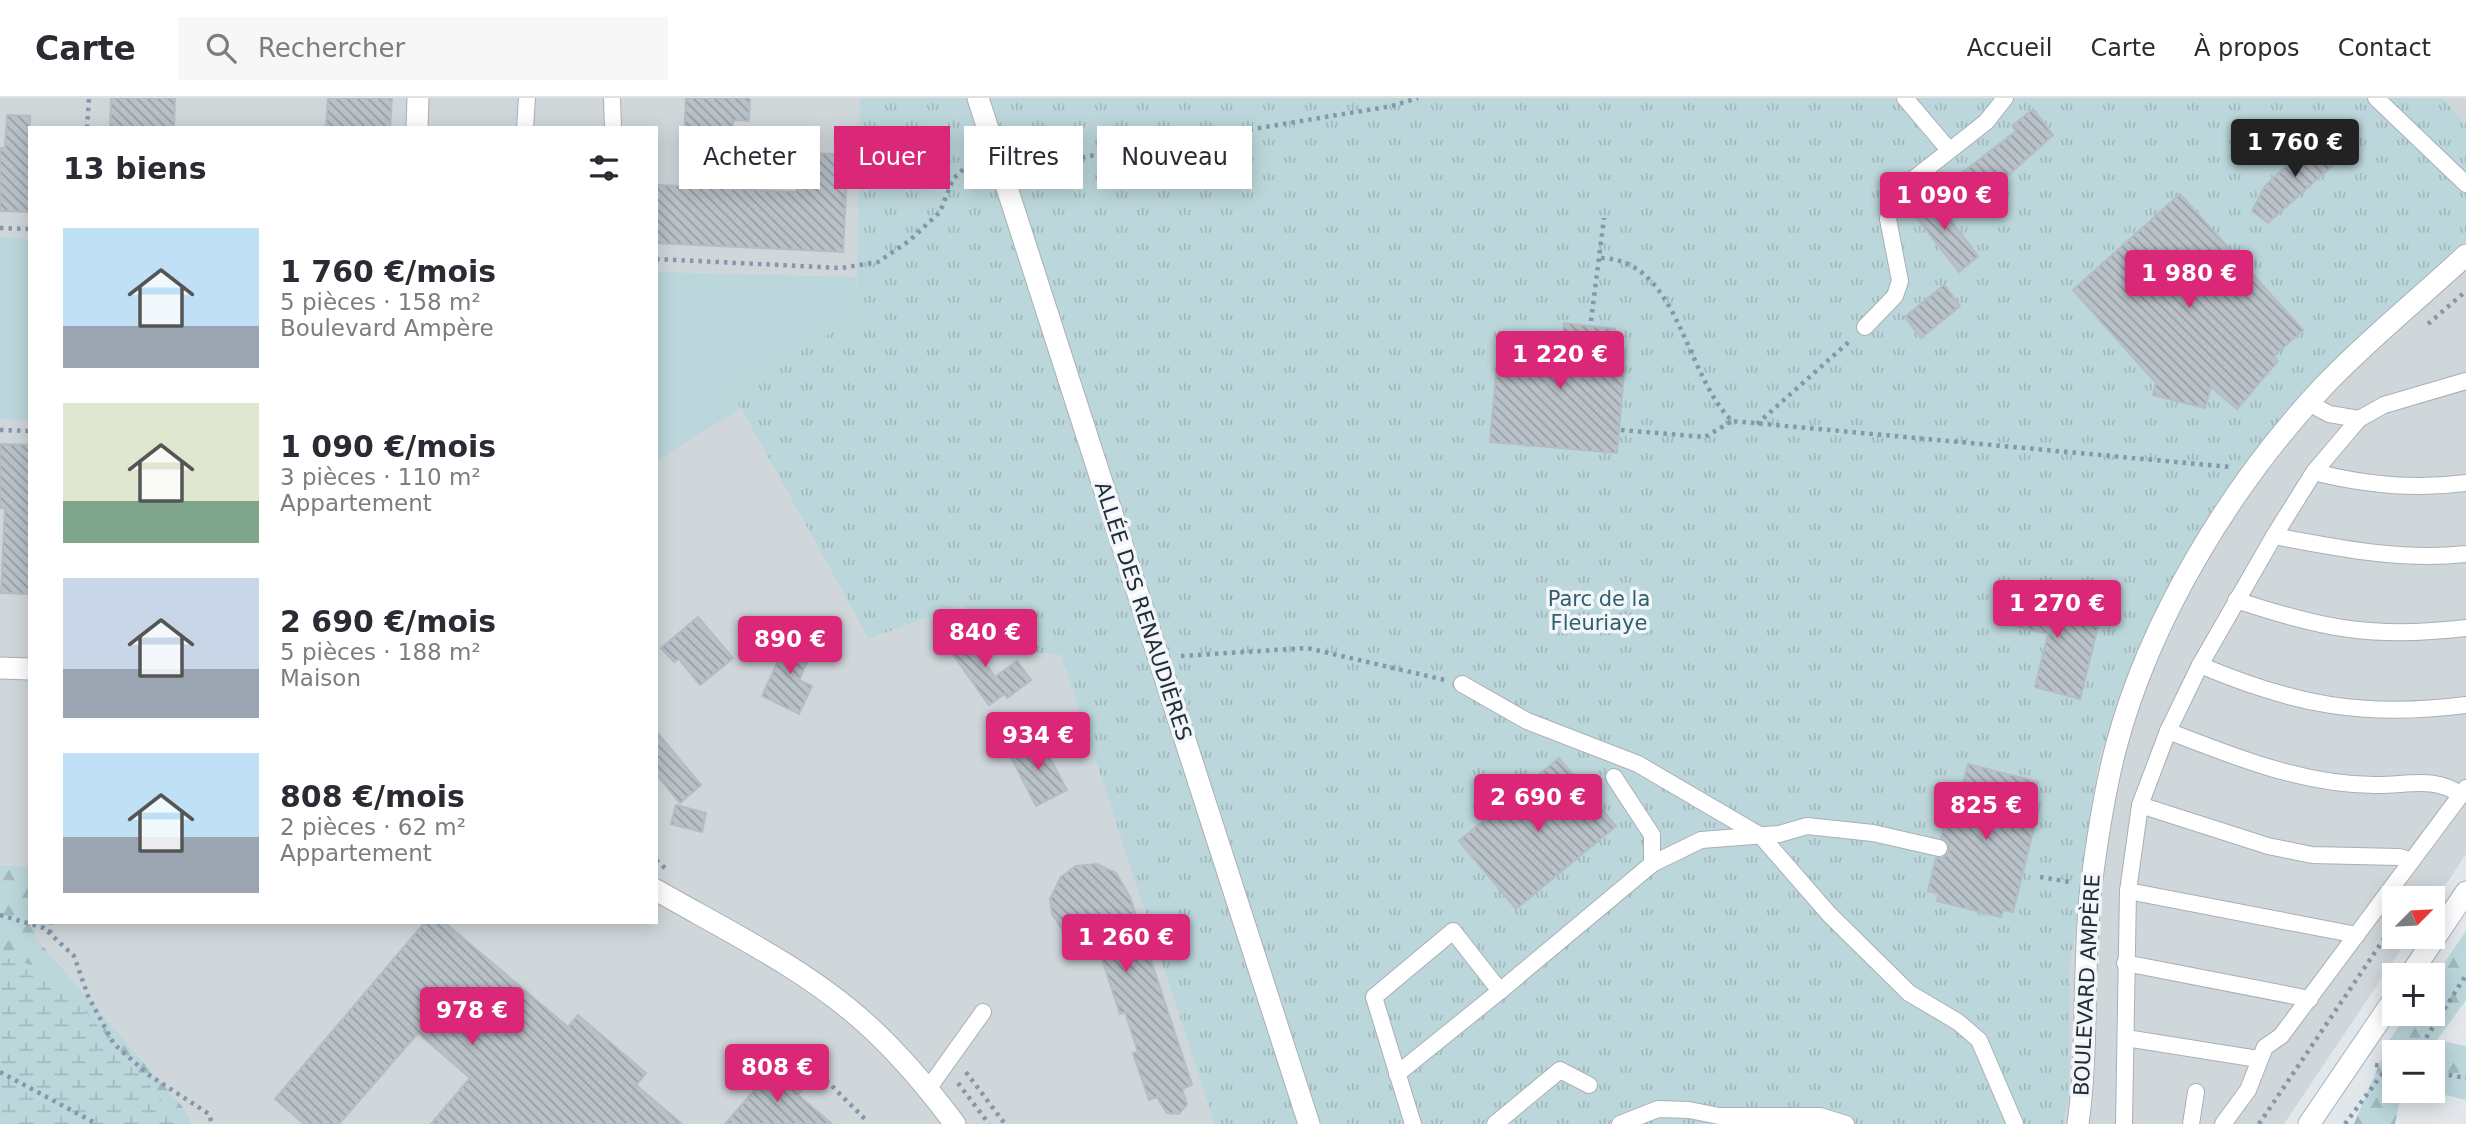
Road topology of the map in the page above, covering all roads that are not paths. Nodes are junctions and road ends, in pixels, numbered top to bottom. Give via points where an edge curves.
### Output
1 (418, 98) edge
2 (527, 98) edge
3 (612, 98) edge
4 (978, 98) edge
5 (1905, 98) edge
6 (2005, 98) edge
7 (2376, 98) edge
8 (417, 126) edge
9 (525, 126) edge
10 (613, 126) edge
11 (1950, 150) junction
12 (2466, 184) edge
13 (2466, 255) edge
14 (1865, 327) road end
15 (2466, 381) edge
16 (2309, 402) junction
17 (2359, 419) junction
18 (2314, 472) junction
19 (2466, 483) edge
20 (2274, 536) junction
21 (2466, 554) edge
22 (2236, 600) junction
23 (2466, 628) edge
24 (2200, 665) junction
25 (0, 668) edge
26 (28, 669) edge
27 (1462, 684) road end
28 (2466, 705) edge
29 (2168, 731) junction
30 (1614, 777) dead end
31 (2464, 791) edge
32 (2140, 805) junction
33 (1761, 836) junction
34 (1939, 848) dead end
35 (2412, 861) junction
36 (1652, 864) junction
37 (658, 891) edge
38 (2128, 891) junction
39 (2466, 892) edge
40 (2357, 935) junction
41 (2125, 963) junction
42 (2418, 963) edge
43 (1500, 991) junction
44 (2309, 999) junction
45 (983, 1012) dead end
46 (2382, 1017) edge
47 (2126, 1038) junction
48 (2258, 1059) junction
49 (1397, 1074) junction
50 (1589, 1085) dead end
51 (928, 1089) junction
52 (2196, 1092) dead end
53 (955, 1124) edge
54 (1309, 1124) edge
55 (1413, 1124) edge
56 (1495, 1124) edge
57 (1620, 1124) edge
58 (1846, 1124) edge
59 (2015, 1124) edge
60 (2078, 1124) edge
61 (2124, 1124) edge
62 (2191, 1124) edge
63 (2223, 1124) edge
64 (2309, 1124) edge

1 - 8 street
2 - 9 lane
3 - 10 lane
4 - 54 street, ALLÉE DES RENAUDIÈRES
5 - 11 lane
6 - 11 lane via 1986,122
7 - 12 lane
11 - 14 lane via 1894,195 1888,219 1900,281 1895,296
13 - 16 street, BOULEVARD AMPÈRE
15 - 17 lane via 2384,405
16 - 17 lane via 2329,414
16 - 60 street, BOULEVARD AMPÈRE via 2249,475 2167,617 2116,745 2091,886
17 - 18 lane
18 - 19 lane via 2411,487
18 - 20 lane
20 - 21 lane via 2387,556
20 - 22 lane
22 - 23 lane via 2354,632
22 - 24 lane
24 - 28 lane via 2265,690 2329,706 2380,711
24 - 29 lane
25 - 26 street
27 - 33 lane via 1527,721 1638,764
29 - 31 lane via 2293,775 2355,784 2440,783
29 - 32 lane
30 - 36 lane via 1652,835
31 - 35 lane
32 - 35 lane via 2268,846 2312,855
32 - 38 lane
33 - 34 lane via 1807,826 1873,833
33 - 36 lane via 1701,840
33 - 59 lane via 1829,914 1909,993 1979,1040
35 - 40 lane
36 - 43 lane
37 - 51 street via 759,949 863,1020
38 - 40 lane
38 - 41 lane
39 - 42 street
40 - 44 lane
41 - 44 lane
41 - 47 lane
43 - 49 lane
43 - 49 lane via 1453,931 1374,997
44 - 48 lane
45 - 51 lane
46 - 64 street
47 - 48 lane
47 - 61 lane
48 - 63 lane via 2248,1090
49 - 55 lane
50 - 56 lane via 1560,1070
51 - 53 street
52 - 62 lane
57 - 58 lane via 1658,1109 1719,1116 1820,1116

